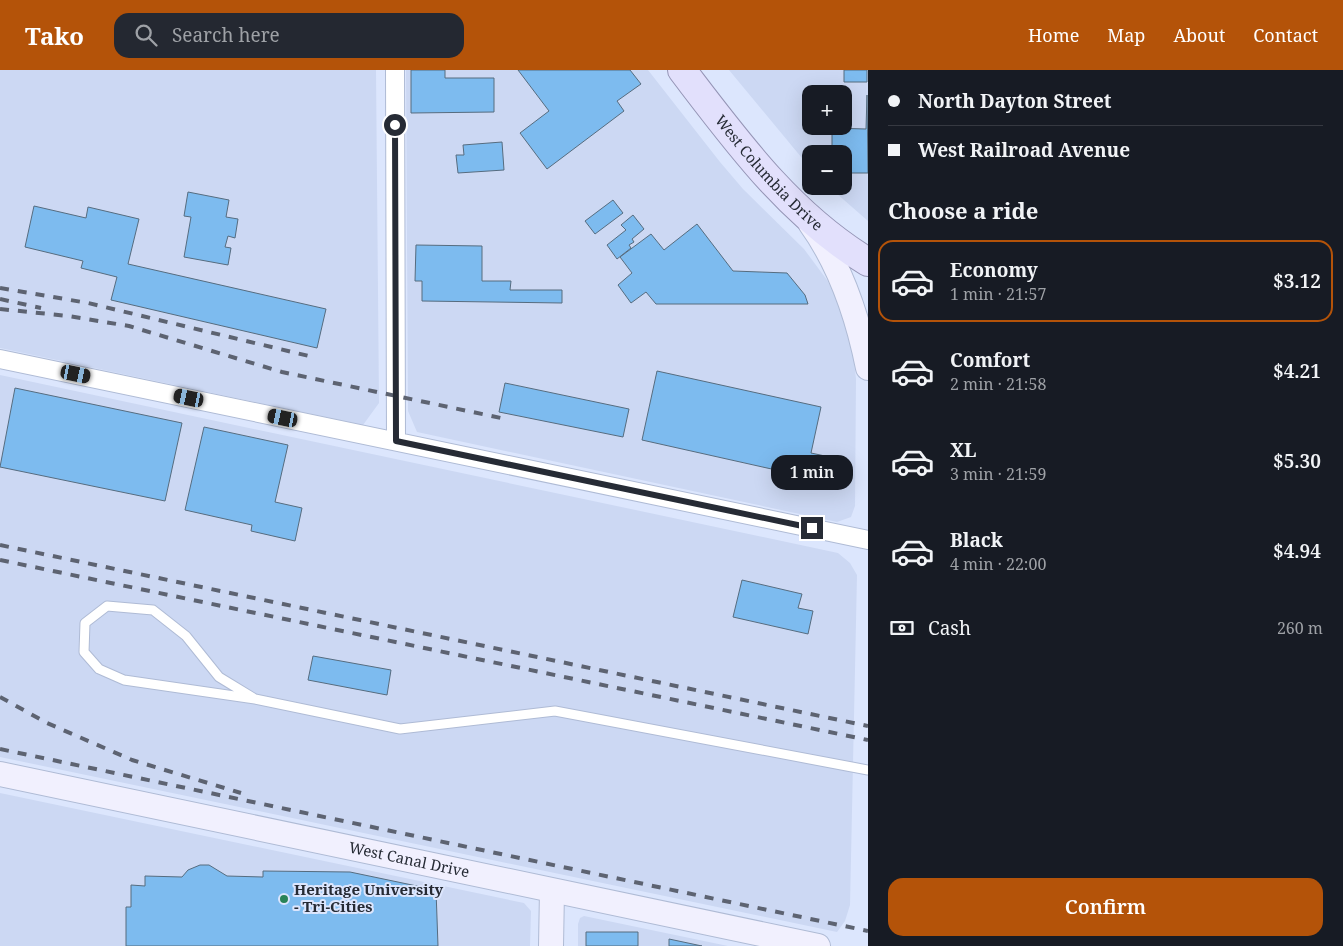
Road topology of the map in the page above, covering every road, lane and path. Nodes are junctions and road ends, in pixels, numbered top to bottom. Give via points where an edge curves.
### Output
1 (395, 70) edge
2 (682, 70) edge
3 (803, 214) junction
4 (868, 262) edge
5 (0, 359) edge
6 (868, 368) edge
7 (396, 441) junction
8 (868, 540) edge
9 (254, 699) junction
10 (868, 770) edge
11 (0, 774) edge
12 (552, 891) junction
13 (551, 946) edge
14 (818, 946) edge

1 - 7 street
2 - 3 main road, West Columbia Drive via 765,176
3 - 4 main road, West Columbia Drive
3 - 6 street via 826,250 850,300
5 - 7 street
7 - 8 street
9 - 9 lane via 219,677 186,636 153,610 107,606 85,623 84,652 98,669 124,680
9 - 10 lane via 400,729 555,711
11 - 12 street, West Canal Drive
12 - 13 street
12 - 14 street, West Canal Drive

